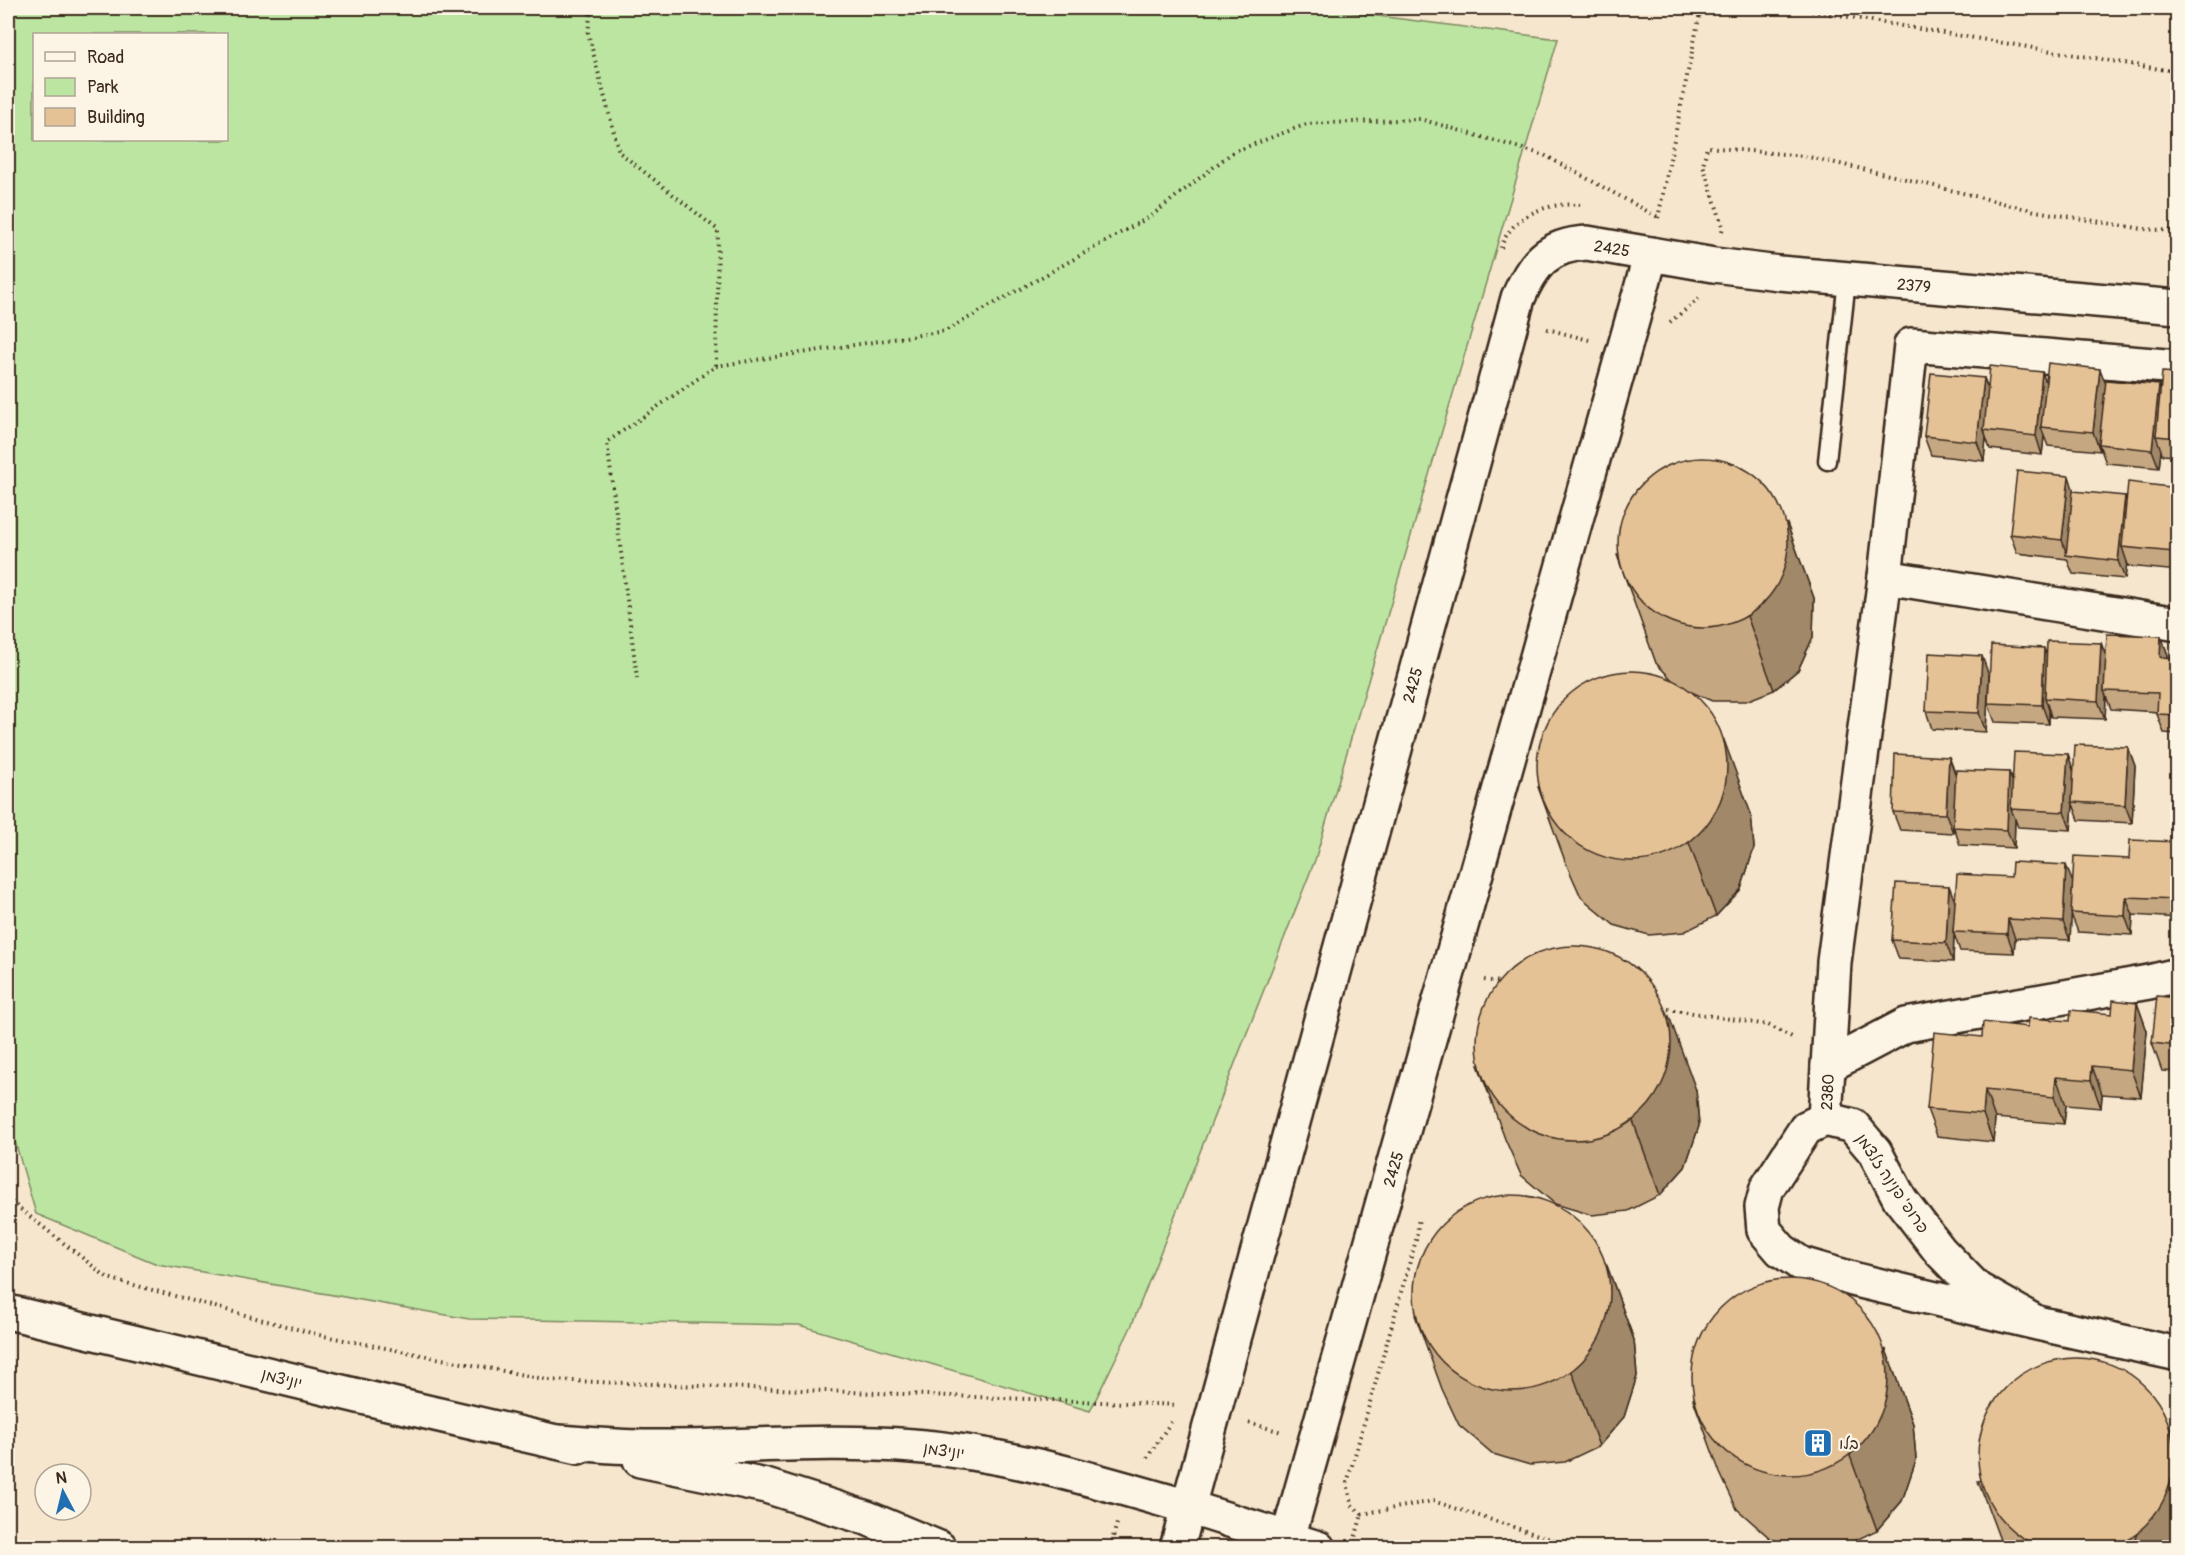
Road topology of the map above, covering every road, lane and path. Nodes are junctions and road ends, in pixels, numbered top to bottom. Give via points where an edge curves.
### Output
1 (591, 8) edge
2 (1701, 8) edge
3 (1794, 8) edge
4 (2178, 72) edge
5 (1658, 217) junction
6 (2178, 231) edge
7 (1651, 254) junction
8 (1714, 265) junction
9 (1847, 280) junction
10 (2178, 307) edge
11 (1512, 320) junction
12 (1664, 327) dead end
13 (1624, 349) junction
14 (716, 366) junction
15 (2178, 367) edge
16 (1827, 461) dead end
17 (1885, 577) junction
18 (2178, 624) edge
19 (637, 678) dead end
20 (1448, 974) junction
21 (2178, 975) edge
22 (1511, 984) edge
23 (1651, 1006) edge
24 (1829, 1060) junction
25 (1825, 1119) junction
26 (8, 1197) edge
27 (1419, 1216) dead end
28 (8, 1312) edge
29 (2037, 1323) junction
30 (2178, 1354) edge
31 (1198, 1409) junction
32 (558, 1442) junction
33 (1316, 1442) junction
34 (1355, 1452) junction
35 (1188, 1507) junction
36 (1362, 1514) junction
37 (1297, 1544) edge
38 (939, 1548) edge
39 (1177, 1548) edge
40 (1352, 1548) edge
41 (1578, 1548) edge

1 - 14 path via 588,33 619,152 718,230
2 - 5 path
3 - 4 path
5 - 7 path
5 - 14 path via 1544,155 1420,119 1307,124 1233,152 1151,216 945,331
6 - 8 path via 2035,211 1804,156 1707,147 1703,165 1723,227
7 - 8 street, 2379
7 - 11 street, 2425 via 1587,243 1569,244 1553,251 1527,278
7 - 13 street, 2425
8 - 9 street, 2379
8 - 12 path via 1708,292
9 - 10 street, 2379
9 - 16 lane
11 - 13 path
11 - 31 street, 2425
13 - 20 street, 2425
14 - 19 path via 607,442
15 - 17 street, 2380 via 1911,345
17 - 18 street
17 - 24 street, 2380 via 1834,962
20 - 22 path
20 - 33 street, 2425
21 - 24 street via 1906,1024
23 - 24 path via 1768,1025
24 - 25 street, 2380
25 - 29 street, פרופ' פנינה זלצמן via 1853,1126 1875,1152 1900,1199 1940,1251 1977,1289
25 - 29 street, פרופ' פנינה זלצמן via 1806,1128 1767,1188 1762,1207 1764,1230 1781,1250 1801,1264 1856,1280
26 - 31 path via 108,1278 319,1335 549,1380
27 - 34 path via 1416,1240
28 - 32 street, יוניצמן
29 - 30 street, פרופ' פנינה זלצמן
31 - 33 path
31 - 35 street, 2425
32 - 35 street, יוניצמן via 644,1447 836,1442 915,1446 1078,1475
32 - 38 street, יוניצמן via 766,1486 867,1518
33 - 34 path
33 - 37 street, 2425
34 - 36 path via 1347,1483 1352,1505
35 - 37 street, יוניצמן
35 - 39 street, 2425
36 - 40 path
36 - 41 path via 1433,1501

